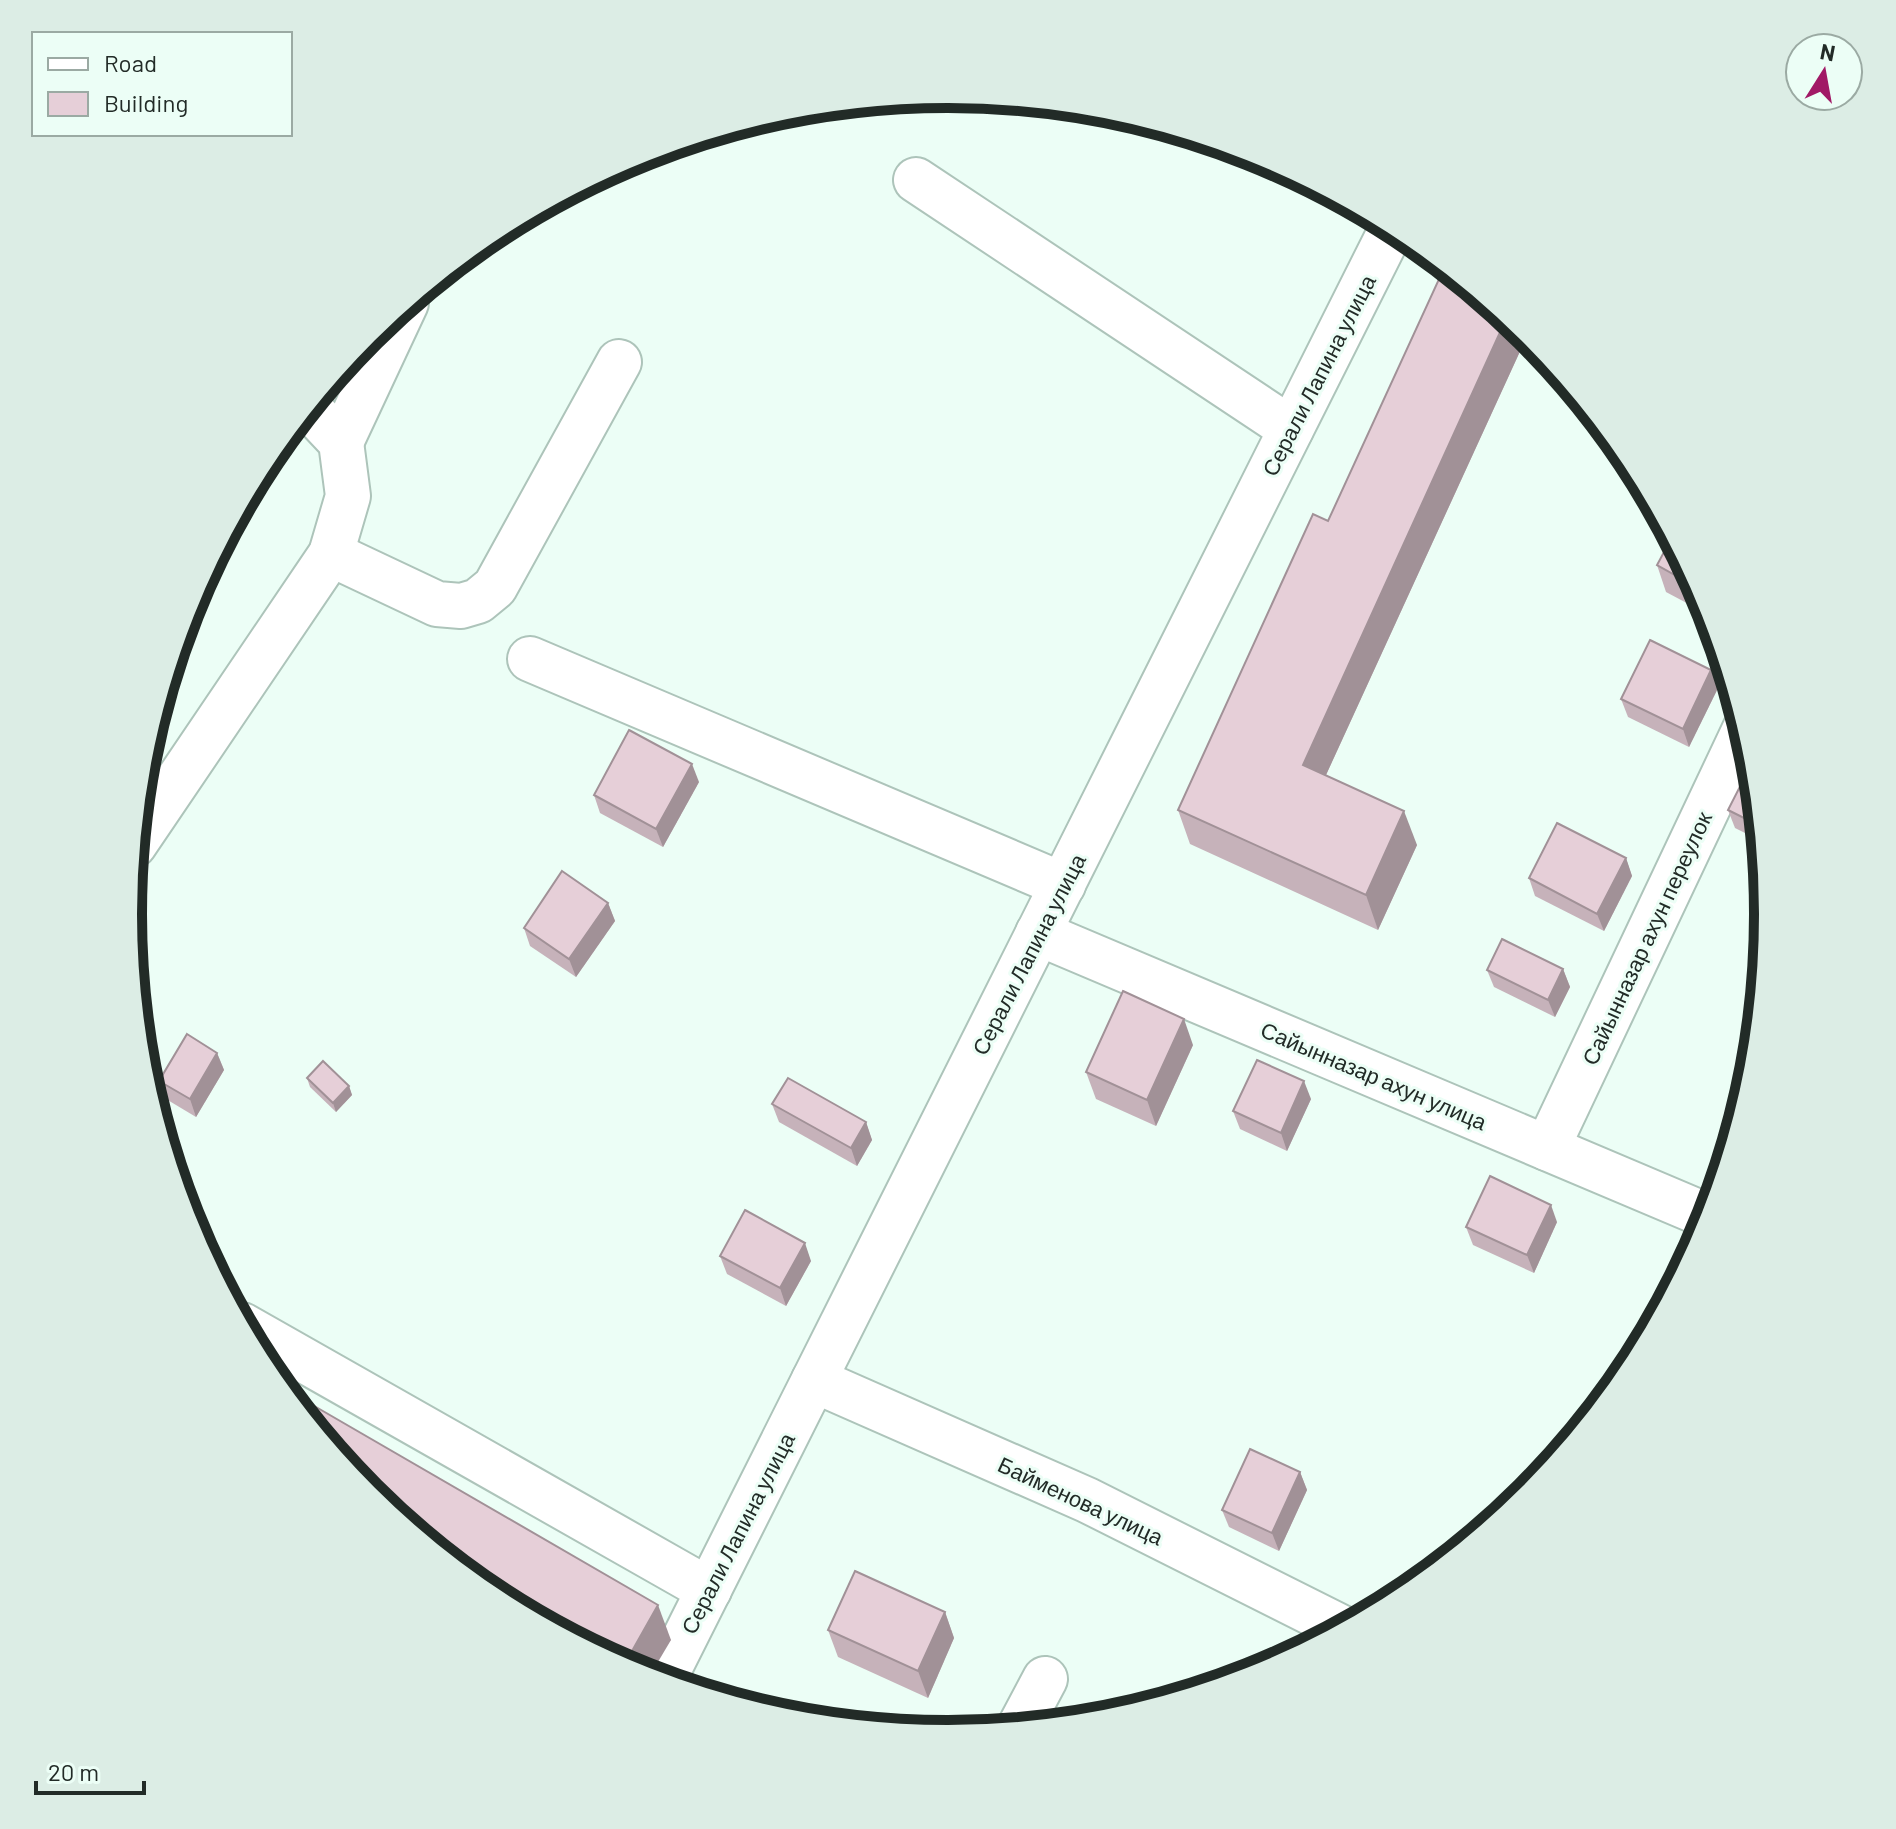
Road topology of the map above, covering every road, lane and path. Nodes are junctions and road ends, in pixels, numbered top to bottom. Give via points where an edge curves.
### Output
1 (916, 180) dead end
2 (1387, 238) edge
3 (394, 329) edge
4 (619, 362) dead end
5 (316, 415) edge
6 (1291, 429) junction
7 (341, 442) junction
8 (331, 554) junction
9 (530, 659) dead end
10 (1737, 747) edge
11 (146, 827) edge
12 (1063, 885) junction
13 (1038, 933) junction
14 (1547, 1148) junction
15 (1697, 1212) edge
16 (260, 1335) edge
17 (814, 1380) junction
18 (709, 1590) junction
19 (1332, 1623) edge
20 (668, 1671) edge
21 (1045, 1679) dead end
22 (1025, 1717) edge

1 - 6 street
2 - 6 street, Серали Лапина улица
3 - 7 street
4 - 8 street via 495,587 478,601 437,604
5 - 7 street
6 - 12 street, Серали Лапина улица
7 - 8 street via 348,496
8 - 11 street
9 - 12 street
10 - 14 street, Сайынназар ахун переулок
12 - 13 street, Серали Лапина улица
13 - 14 street, Сайынназар ахун улица
13 - 17 street, Серали Лапина улица
14 - 15 street, Сайынназар ахун улица
16 - 18 street
17 - 18 street, Серали Лапина улица
17 - 19 street, Байменова улица via 1087,1500
18 - 20 street, Серали Лапина улица
21 - 22 street

